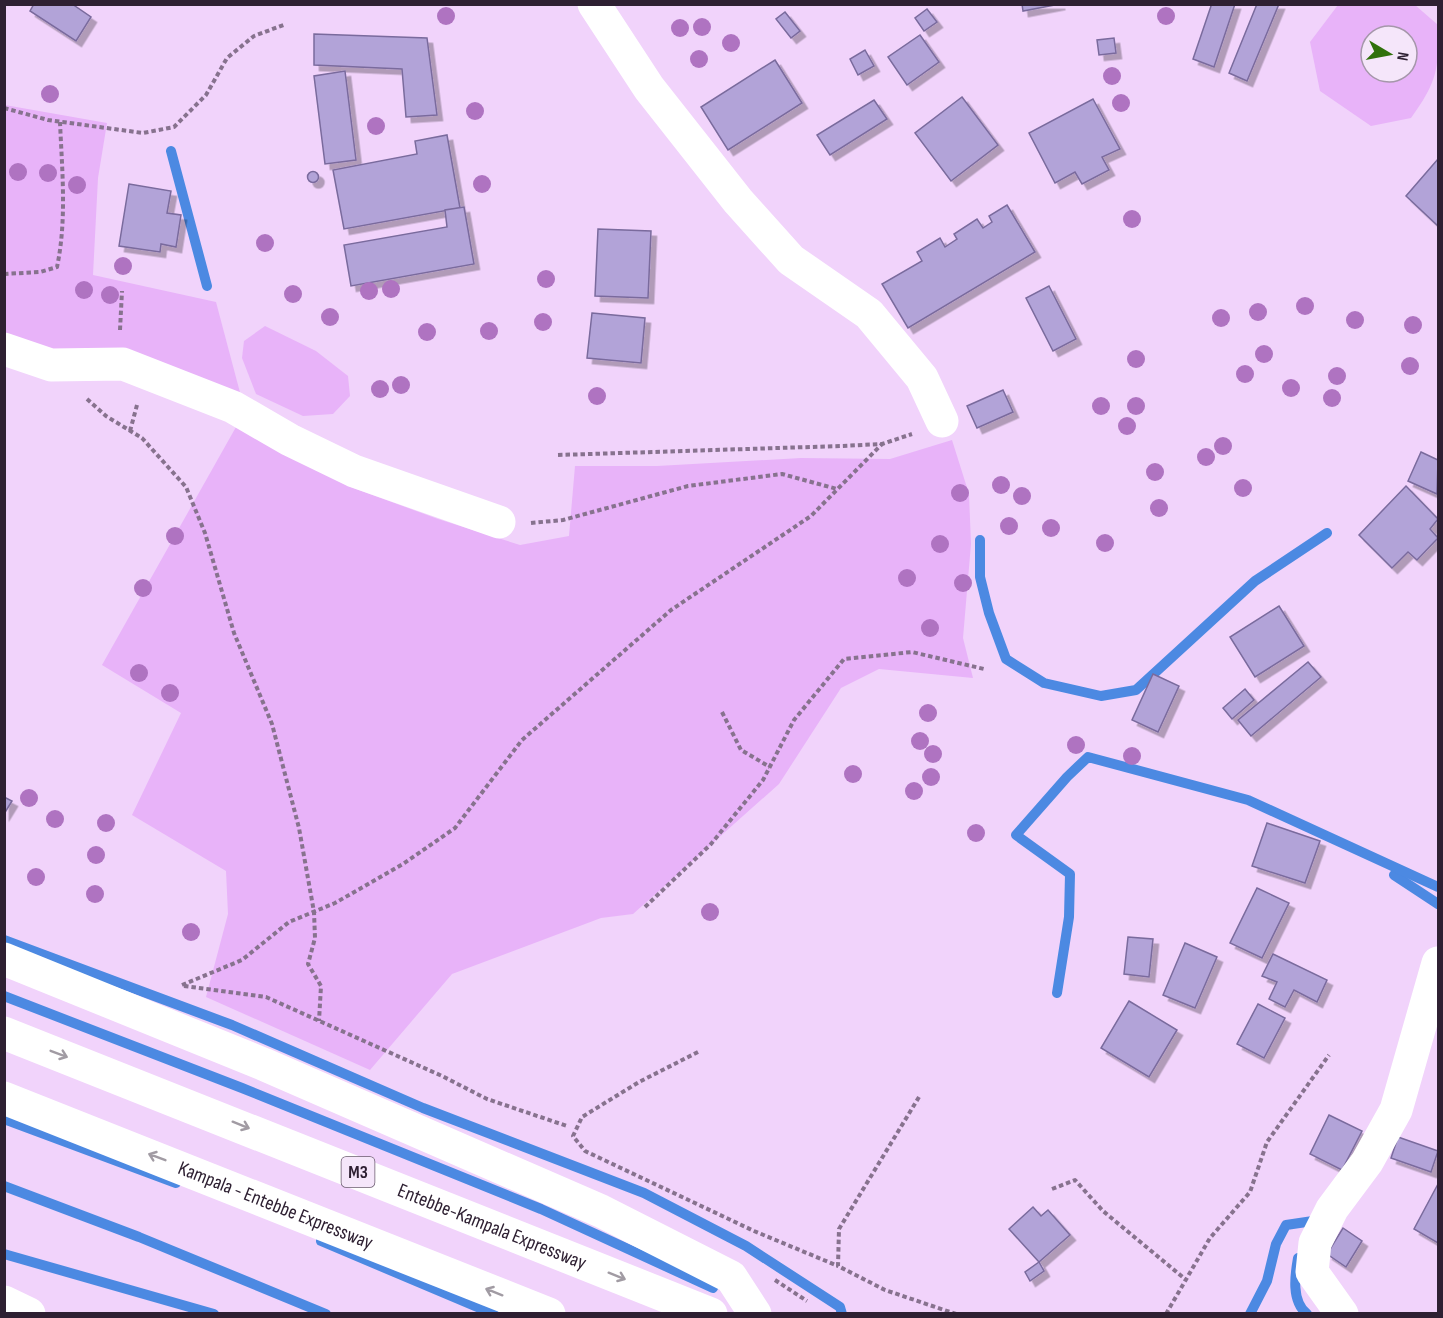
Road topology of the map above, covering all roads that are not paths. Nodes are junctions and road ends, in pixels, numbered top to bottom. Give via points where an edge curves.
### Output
1 (594, 4) edge
2 (4, 349) edge
3 (942, 421) road end
4 (499, 522) road end
5 (4, 959) edge
6 (1438, 963) edge
7 (4, 1034) edge
8 (4, 1098) edge
9 (4, 1302) edge
10 (28, 1314) edge
11 (549, 1314) edge
12 (711, 1314) edge
13 (755, 1314) edge
14 (1342, 1314) edge

1 - 3 main road via 650,88 738,201 791,260 869,314 922,378
2 - 4 main road via 51,365 123,364 233,407 354,471
5 - 13 main road via 263,1064 602,1210 731,1277
6 - 14 main road via 1396,1110 1367,1162 1332,1209 1315,1244 1312,1272
7 -> 12 main road, Entebbe-Kampala Expressway / M3
11 -> 8 main road, Kampala - Entebbe Expressway
9 - 10 main road

